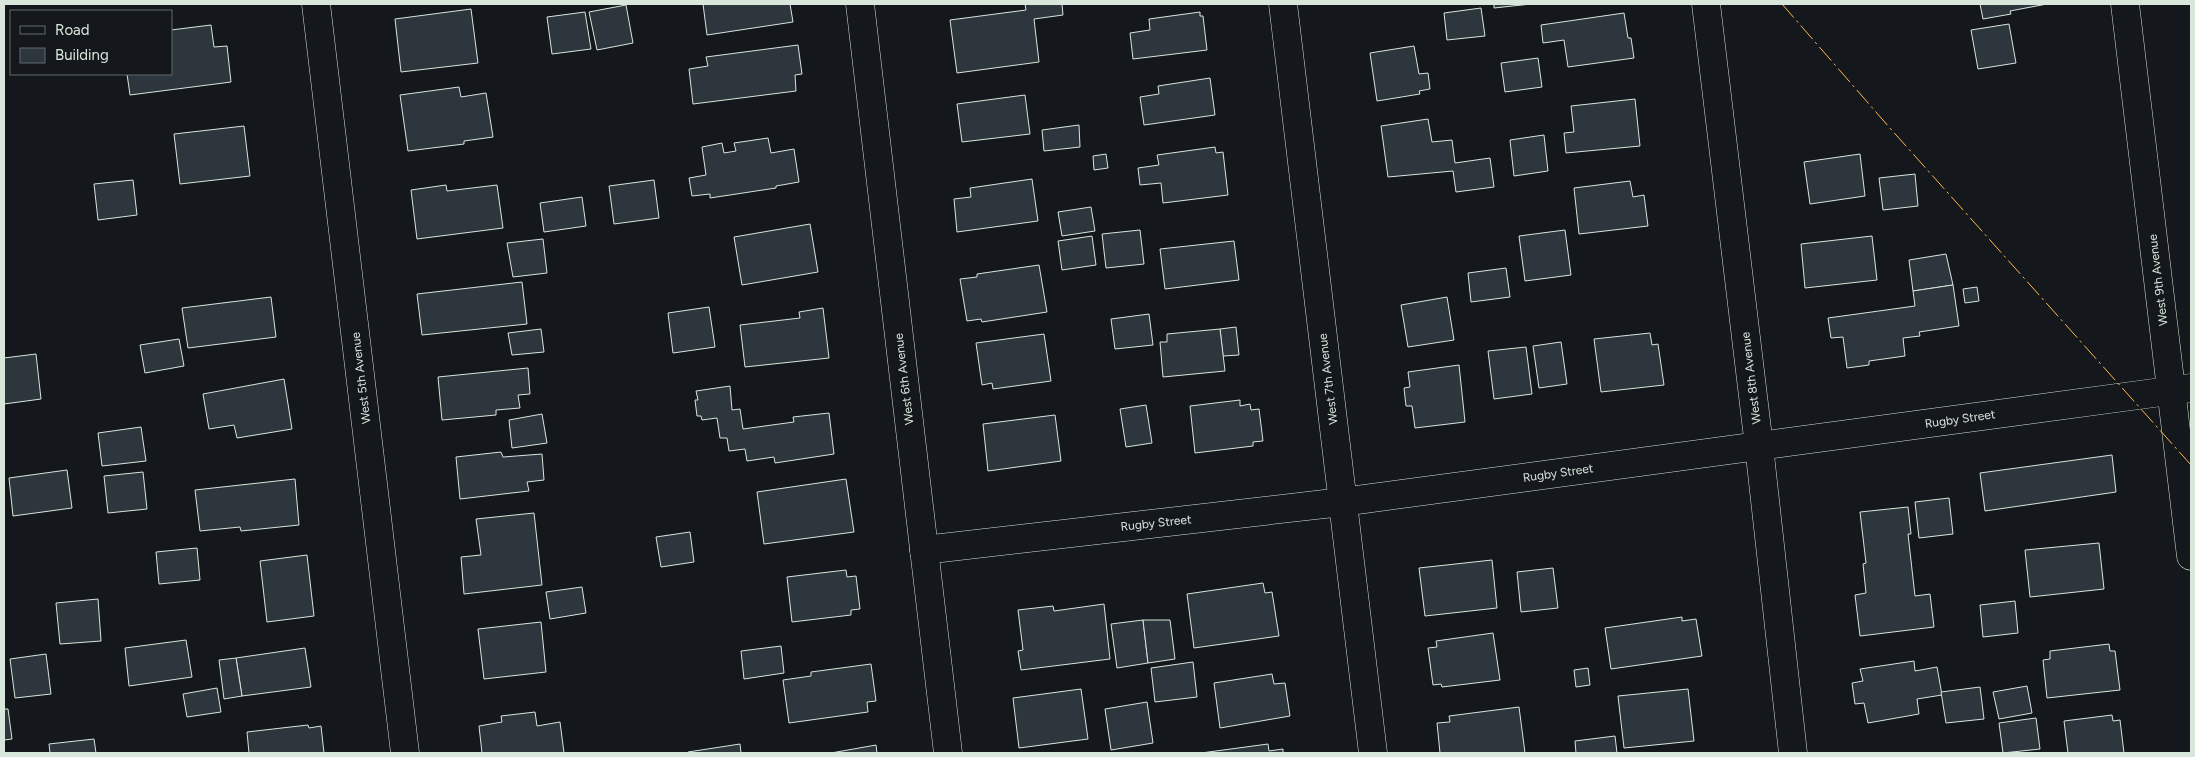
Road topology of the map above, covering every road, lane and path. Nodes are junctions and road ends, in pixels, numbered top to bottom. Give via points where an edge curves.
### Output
1 (316, 4) edge
2 (860, 4) edge
3 (1283, 4) edge
4 (1706, 4) edge
5 (2125, 4) edge
6 (2181, 389) edge
7 (1759, 446) junction
8 (1342, 502) junction
9 (924, 550) junction
10 (2191, 556) edge
11 (406, 753) edge
12 (948, 753) edge
13 (1373, 753) edge
14 (1793, 753) edge

1 - 11 street, West 5th Avenue
2 - 9 street, West 6th Avenue
3 - 8 street, West 7th Avenue
4 - 7 street, West 8th Avenue
5 - 6 street, West 9th Avenue
6 - 7 street, Rugby Street
6 - 10 street, West 9th Avenue
7 - 8 street, Rugby Street
7 - 14 street, West 8th Avenue
8 - 9 street, Rugby Street
8 - 13 street, West 7th Avenue
9 - 12 street, West 6th Avenue

